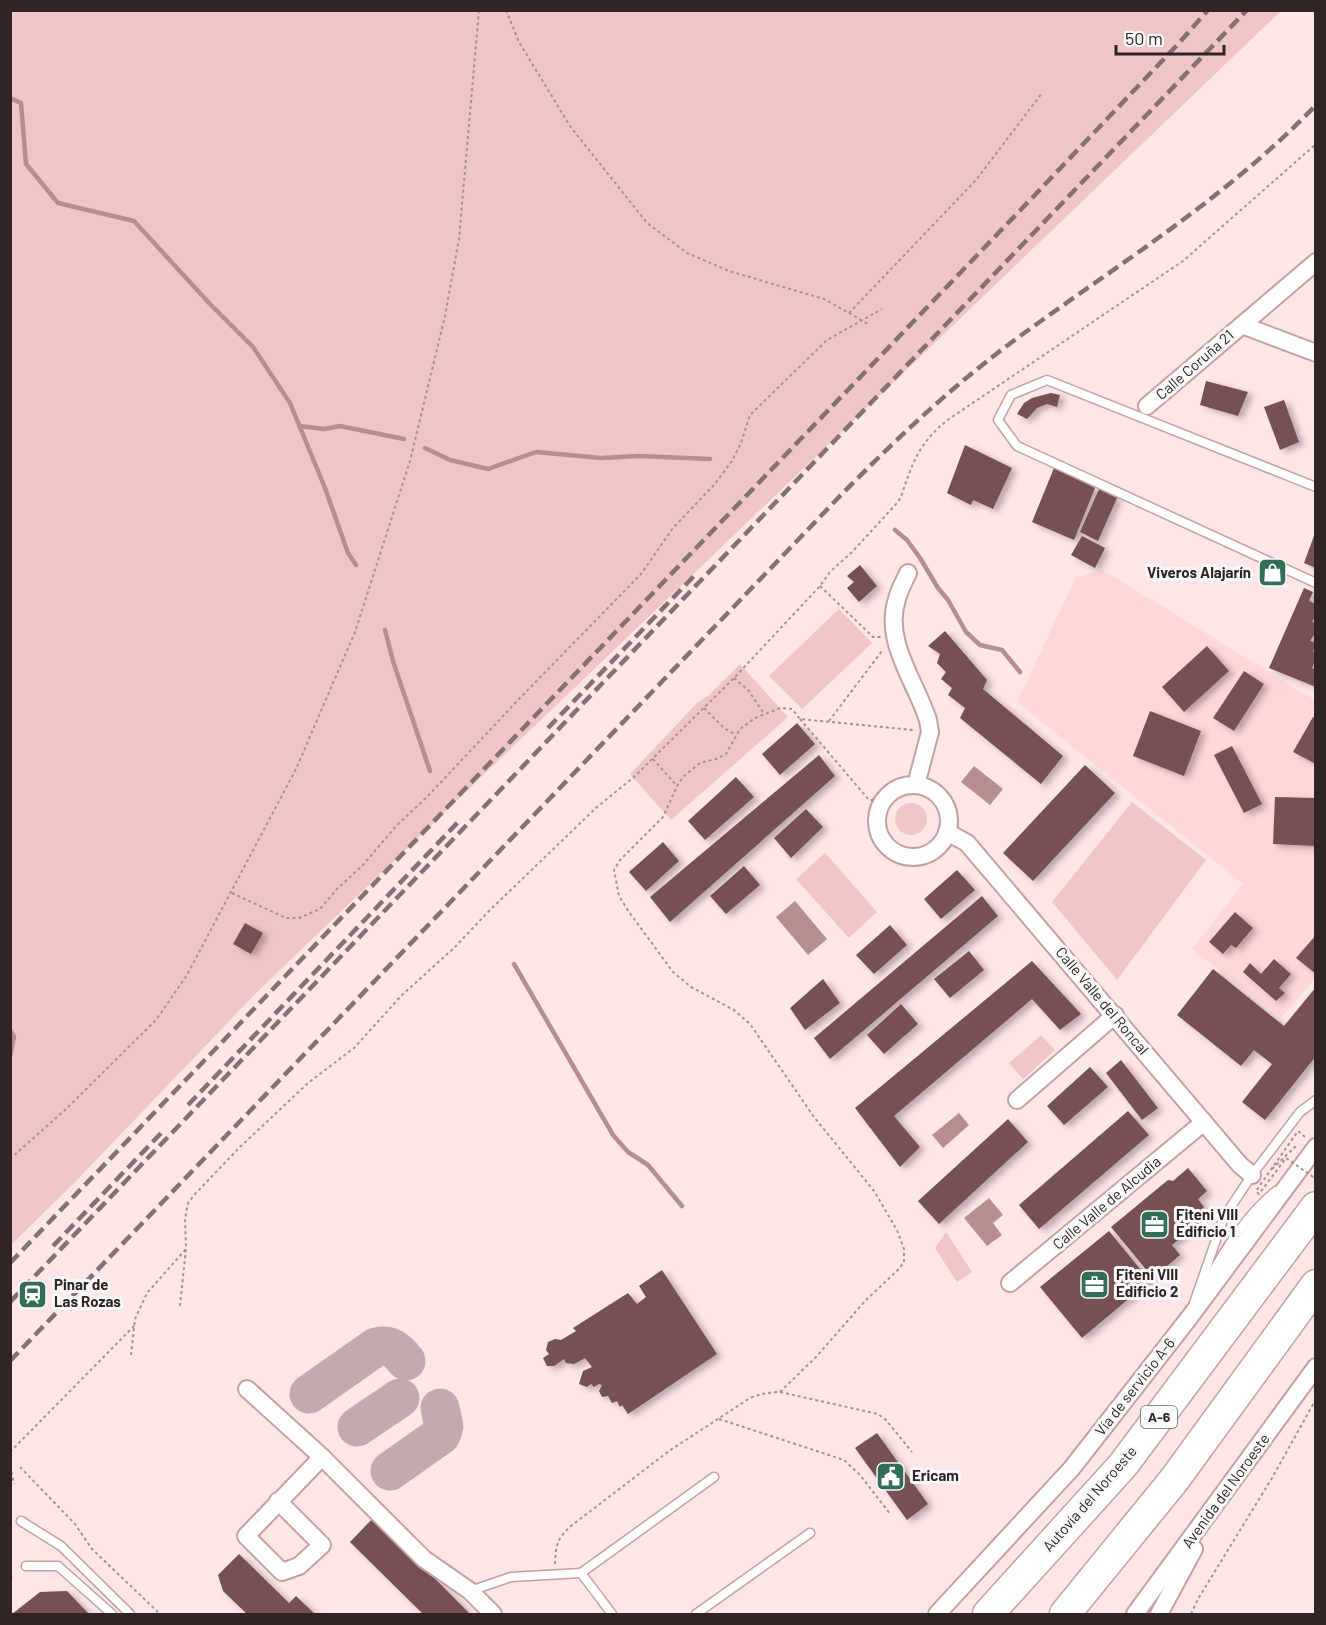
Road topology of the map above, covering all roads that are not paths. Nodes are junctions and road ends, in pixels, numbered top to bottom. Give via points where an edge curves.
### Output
1 (1316, 262) edge
2 (1242, 325) junction
3 (1316, 353) edge
4 (1148, 406) dead end
5 (1316, 487) edge
6 (908, 573) dead end
7 (1316, 583) edge
8 (916, 785) junction
9 (947, 832) junction
10 (1115, 1015) junction
11 (1017, 1100) dead end
12 (1316, 1100) edge
13 (1204, 1122) junction
14 (1310, 1142) edge
15 (1252, 1175) junction
16 (1316, 1207) edge
17 (1010, 1283) dead end
18 (1316, 1285) edge
19 (1189, 1318) junction
20 (1316, 1367) edge
21 (247, 1389) dead end
22 (322, 1457) junction
23 (714, 1478) dead end
24 (1221, 1499) junction
25 (278, 1501) junction
26 (21, 1521) dead end
27 (810, 1533) dead end
28 (26, 1566) dead end
29 (581, 1573) junction
30 (470, 1591) junction
31 (112, 1614) edge
32 (130, 1614) edge
33 (493, 1614) edge
34 (612, 1614) edge
35 (696, 1614) edge
36 (937, 1614) edge
37 (987, 1614) edge
38 (1065, 1614) edge
39 (1135, 1614) edge
40 (1159, 1614) edge

1 - 2 street, Calle Coruña 21
2 - 3 street, Calle Coruña 21
2 - 4 street, Calle Coruña 21
5 - 7 lane via 1047,380 1011,395 998,420 1017,446
6 - 8 street via 896,601 894,633 925,709 930,732
8 - 9 street via 927,788 943,802 949,822
8 - 9 street via 893,791 879,809 877,821 884,843 904,857 926,855 942,842
9 - 10 street, Calle Valle del Roncal via 967,843
10 - 11 street
10 - 13 street, Calle Valle del Roncal
12 - 15 lane via 1300,1112
13 - 15 street, Calle Valle del Roncal
13 - 17 street, Calle Valle de Alcudia
14 - 19 street, Vía de servicio A-6 via 1291,1180
15 - 19 lane via 1224,1217
16 - 37 highway, Autovía del Noroeste / A-6 via 1123,1465
18 - 38 highway via 1174,1480
19 - 36 street, Vía de servicio A-6 via 1072,1468
20 - 24 street, Avenida del Noroeste
21 - 22 street
22 - 25 street
22 - 30 street via 424,1559
23 - 29 lane
24 - 39 street, Avenida del Noroeste
24 - 40 street
25 - 25 street via 246,1536 282,1572 299,1566 322,1545
26 - 32 lane via 61,1546
27 - 35 lane
28 - 31 lane via 58,1566
29 - 30 lane via 511,1576
29 - 34 lane
30 - 33 street

